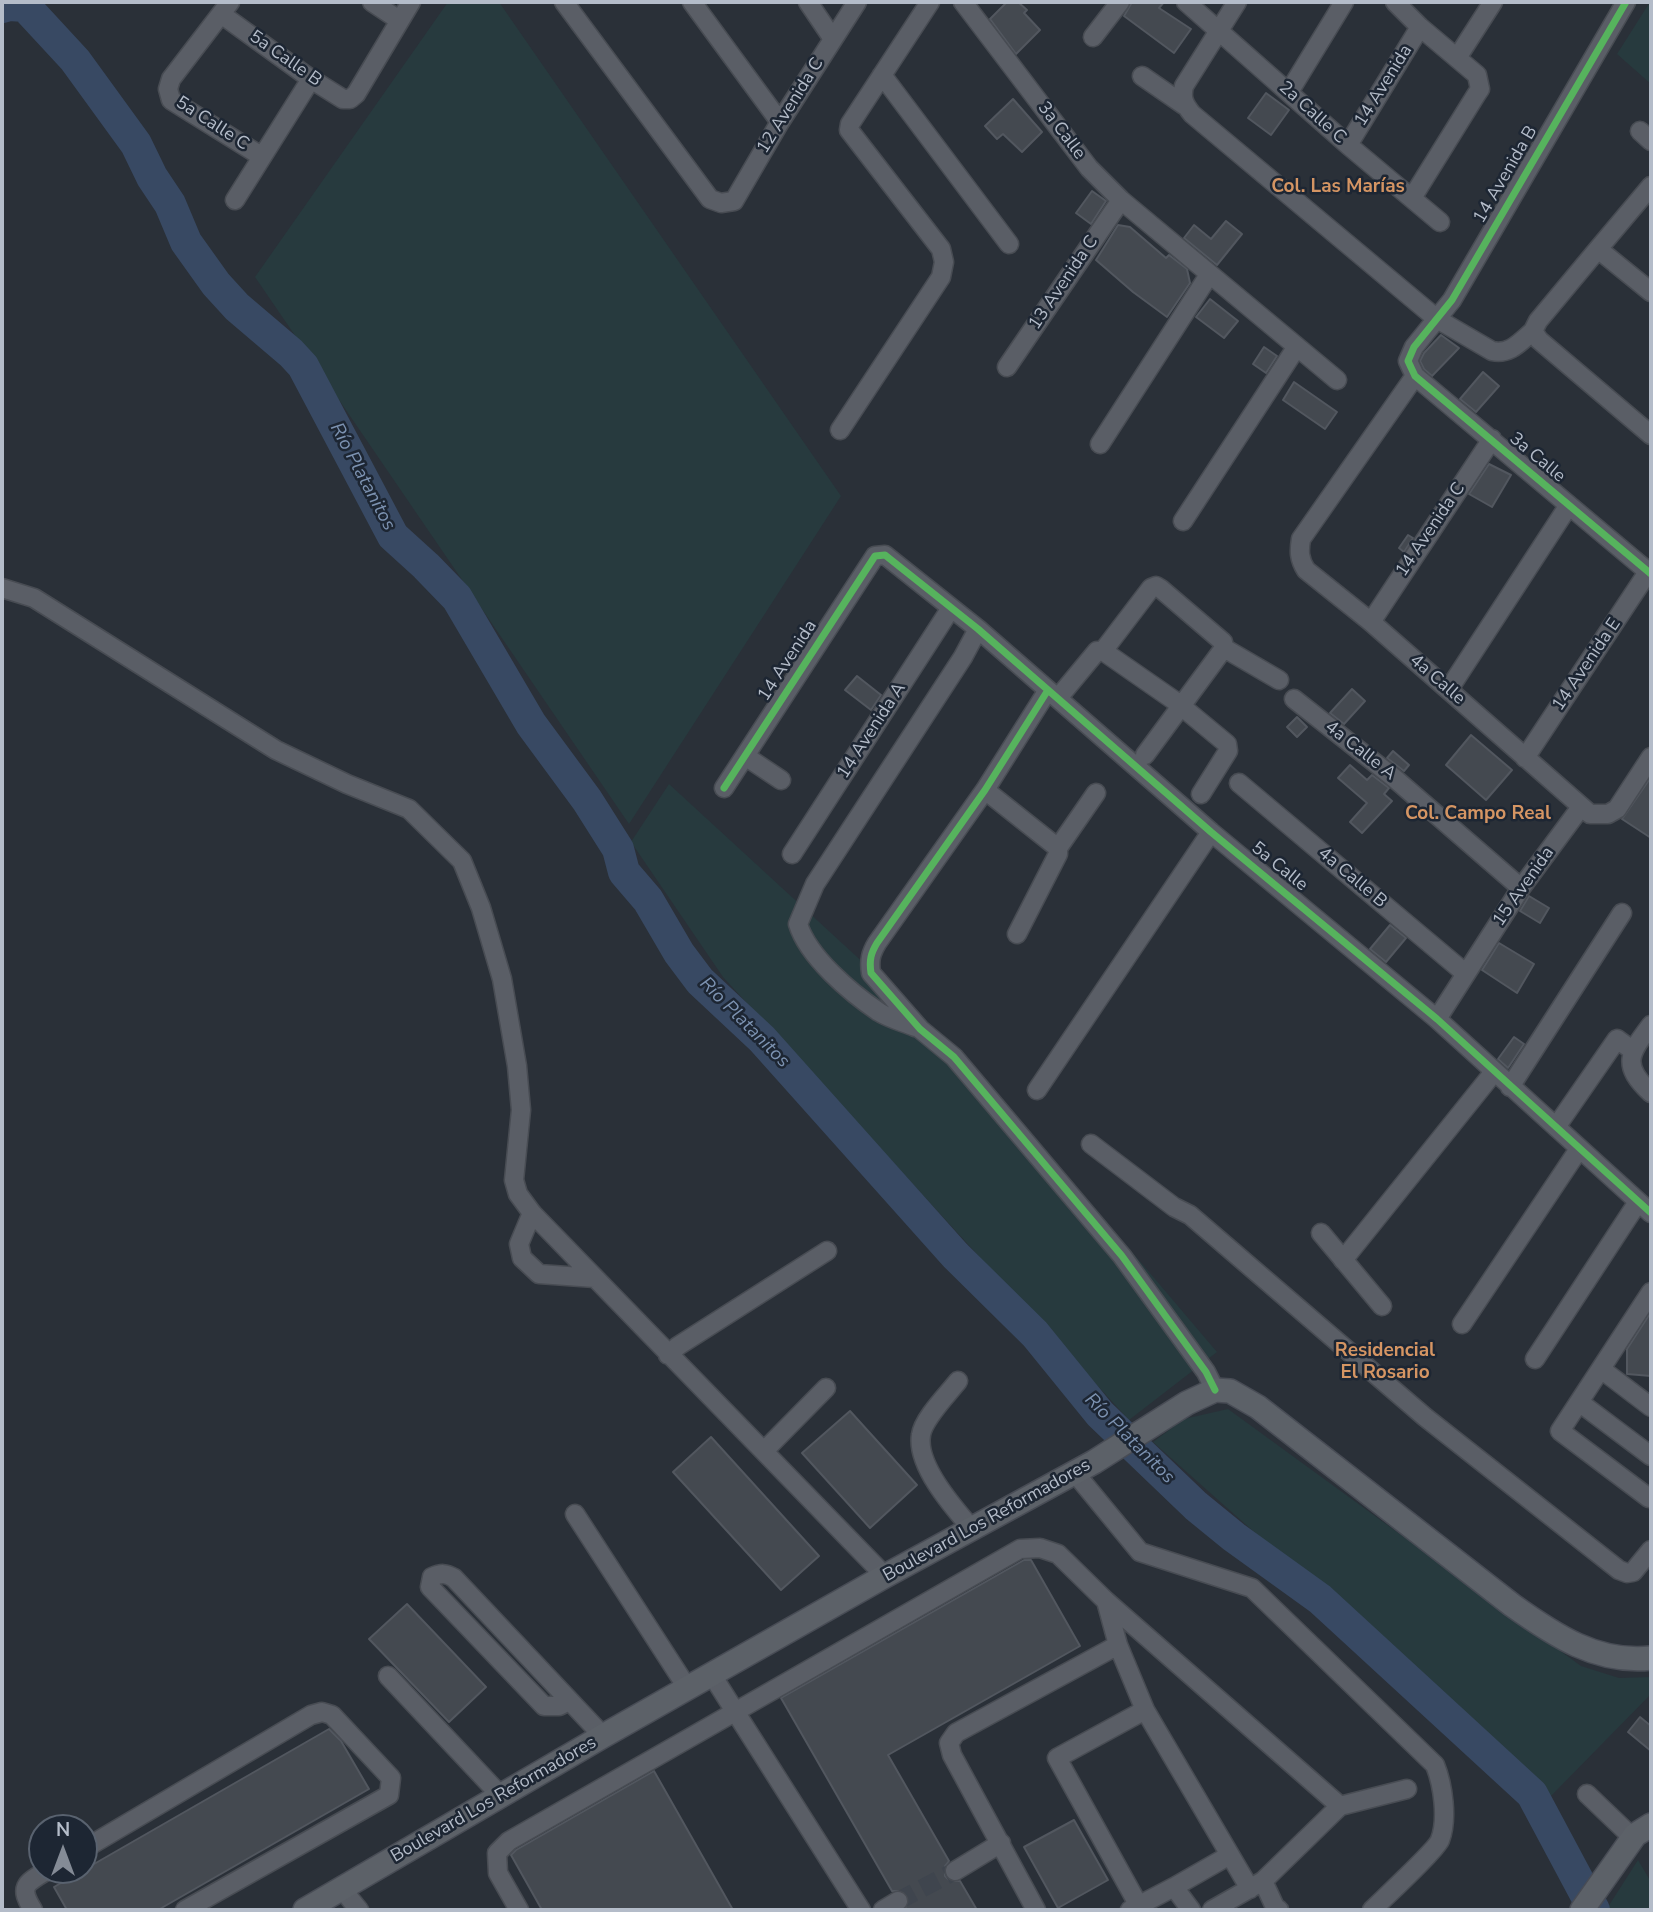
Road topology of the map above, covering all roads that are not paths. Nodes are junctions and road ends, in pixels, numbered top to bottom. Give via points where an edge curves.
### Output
1 (372, 2) edge
2 (411, 2) edge
3 (564, 2) edge
4 (692, 2) edge
5 (808, 2) edge
6 (857, 2) edge
7 (930, 2) edge
8 (963, 2) edge
9 (1120, 2) edge
10 (1186, 2) edge
11 (1237, 2) edge
12 (1395, 2) edge
13 (1493, 2) edge
14 (1626, 2) edge
15 (1342, 3) edge
16 (225, 8) edge
17 (399, 20) junction
18 (1420, 27) junction
19 (1219, 30) junction
20 (1093, 37) dead end
21 (833, 39) junction
22 (1457, 58) junction
23 (882, 75) junction
24 (1142, 76) dead end
25 (311, 79) junction
26 (1289, 92) junction
27 (1183, 100) junction
28 (780, 122) junction
29 (1348, 145) junction
30 (261, 156) junction
31 (1651, 186) edge
32 (1412, 198) junction
33 (235, 200) dead end
34 (1121, 200) junction
35 (1440, 222) dead end
36 (1009, 244) dead end
37 (1598, 249) junction
38 (1209, 275) junction
39 (1651, 292) edge
40 (1437, 319) junction
41 (1533, 331) junction
42 (1296, 348) junction
43 (1007, 367) dead end
44 (1412, 369) junction
45 (1337, 380) dead end
46 (840, 430) dead end
47 (1651, 435) edge
48 (1492, 439) junction
49 (1100, 444) dead end
50 (1569, 505) junction
51 (1183, 521) dead end
52 (1299, 551) joint
53 (880, 555) joint
54 (1650, 573) edge
55 (2, 588) edge
56 (951, 608) junction
57 (1371, 622) junction
58 (978, 629) junction
59 (1224, 648) junction
60 (1103, 651) junction
61 (1279, 680) dead end
62 (1448, 690) junction
63 (1053, 694) junction
64 (1294, 699) dead end
65 (1180, 706) junction
66 (1145, 755) dead end
67 (745, 756) junction
68 (1651, 757) edge
69 (1525, 758) junction
70 (781, 780) dead end
71 (1239, 782) dead end
72 (724, 788) dead end
73 (985, 790) junction
74 (1096, 793) dead end
75 (1201, 794) dead end
76 (1581, 807) junction
77 (1211, 832) junction
78 (1058, 848) junction
79 (792, 854) dead end
80 (1521, 888) junction
81 (1622, 913) dead end
82 (1017, 934) dead end
83 (1465, 972) junction
84 (1437, 1019) junction
85 (1651, 1025) edge
86 (920, 1029) junction
87 (1632, 1050) junction
88 (1494, 1072) junction
89 (1510, 1087) junction
90 (1037, 1090) dead end
91 (1651, 1093) edge
92 (1556, 1127) junction
93 (1091, 1144) dead end
94 (1579, 1149) junction
95 (1645, 1208) edge
96 (532, 1213) junction
97 (1321, 1233) dead end
98 (827, 1251) dead end
99 (1343, 1260) junction
100 (595, 1279) junction
101 (1651, 1292) edge
102 (1382, 1306) dead end
103 (1462, 1324) dead end
104 (668, 1355) junction
105 (1535, 1359) dead end
106 (1601, 1370) junction
107 (958, 1381) dead end
108 (826, 1388) dead end
109 (1215, 1390) junction
110 (1579, 1402) junction
111 (1651, 1408) edge
112 (764, 1451) junction
113 (1651, 1456) edge
114 (1085, 1468) junction
115 (1649, 1498) dead end
116 (575, 1514) dead end
117 (972, 1529) junction
118 (1651, 1550) edge
119 (885, 1576) junction
120 (1106, 1601) junction
121 (1118, 1645) junction
122 (1651, 1658) edge
123 (712, 1675) junction
124 (388, 1676) dead end
125 (688, 1689) junction
126 (569, 1701) junction
127 (1145, 1710) junction
128 (736, 1713) junction
129 (603, 1736) junction
130 (1407, 1789) dead end
131 (1587, 1794) dead end
132 (500, 1796) junction
133 (1340, 1806) junction
134 (1651, 1810) edge
135 (1640, 1833) edge
136 (98, 1841) edge
137 (1002, 1843) junction
138 (1230, 1855) junction
139 (955, 1871) tunnel mouth
140 (28, 1883) edge
141 (1256, 1885) junction
142 (1174, 1887) junction
143 (342, 1889) junction
144 (1135, 1908) edge
145 (33, 1910) edge
146 (185, 1910) edge
147 (305, 1910) edge
148 (359, 1910) edge
149 (519, 1910) edge
150 (861, 1910) edge
151 (1036, 1910) edge
152 (1191, 1910) edge
153 (1212, 1910) edge
154 (1279, 1910) edge
155 (1371, 1910) edge
156 (1582, 1910) edge

1 - 17 street
2 - 17 street
3 - 28 street, 12 Avenida C via 710,199 734,201
4 - 28 street
5 - 21 street
6 - 21 street, 12 Avenida C
7 - 23 street
8 - 34 street, 3a Calle via 1089,168
9 - 20 street
10 - 19 street, 2a Calle C
11 - 19 street
12 - 18 street
13 - 22 street
14 - 40 street, 14 Avenida B
15 - 26 street
16 - 25 street, 5a Calle B
16 - 30 street, 5a Calle C via 168,89 171,100
17 - 25 street, 5a Calle B via 350,99
18 - 22 street
18 - 29 street, 14 Avenida
19 - 26 street, 2a Calle C
19 - 27 street via 1188,76
21 - 28 street, 12 Avenida C
22 - 32 street via 1477,75 1476,95
23 - 36 street
23 - 46 street via 849,130 942,250 944,262 941,277
24 - 27 street
25 - 30 street
26 - 29 street, 2a Calle C
27 - 40 street via 1192,114
29 - 32 street, 2a Calle C
30 - 33 street
31 - 37 street
32 - 35 street, 2a Calle C
34 - 38 street, 3a Calle
34 - 43 street, 13 Avenida C
37 - 39 street
37 - 41 street
38 - 42 street, 3a Calle
38 - 49 street
40 - 41 street via 1500,353
40 - 44 street, 14 Avenida B via 1414,347
41 - 47 street via 1539,341
42 - 45 street, 3a Calle
42 - 51 street
44 - 48 street, 3a Calle
44 - 52 street, 14 Avenida B via 1307,528
48 - 50 street, 3a Calle
48 - 57 street, 14 Avenida C
50 - 54 street, 3a Calle
50 - 62 street
52 - 57 street, 4a Calle via 1306,570
53 - 56 street, 5a Calle
53 - 67 street, 14 Avenida via 875,556
54 - 69 street, 14 Avenida E
55 - 96 street via 34,598 276,750 409,809 462,861 502,979 521,1110 514,1180
56 - 58 street, 5a Calle
56 - 79 street, 14 Avenida A
57 - 62 street, 4a Calle
58 - 63 street, 5a Calle
58 - 86 street via 815,884 798,924 802,938 840,982 881,1013
59 - 60 street via 1223,642 1156,586
59 - 61 street
59 - 65 street
60 - 63 street via 1097,651
60 - 65 street
62 - 69 street, 4a Calle
63 - 73 street
63 - 77 street, 5a Calle
64 - 80 street, 4a Calle A via 1394,776
65 - 66 street
65 - 75 street via 1227,744 1228,751
67 - 70 street
67 - 72 street, 14 Avenida
68 - 76 street via 1617,809 1599,816
69 - 76 street, 4a Calle
71 - 83 street, 4a Calle B
73 - 78 street
73 - 86 street via 871,953 871,973
74 - 78 street
76 - 80 street, 15 Avenida
77 - 84 street, 5a Calle
77 - 90 street
78 - 82 street
80 - 83 street, 15 Avenida
81 - 89 street
83 - 84 street, 15 Avenida
84 - 88 street, 5a Calle
85 - 87 street
86 - 109 street via 954,1057 1122,1256
87 - 91 street via 1636,1080
87 - 92 street via 1617,1039
88 - 89 street, 5a Calle
88 - 99 street
89 - 92 street, 5a Calle
92 - 94 street, 5a Calle
93 - 118 street via 1190,1215 1425,1417 1619,1570 1633,1572
94 - 95 street, 5a Calle
94 - 103 street
95 - 105 street
96 - 100 street
96 - 100 street via 519,1244 522,1258 539,1274
97 - 99 street
98 - 104 street
99 - 102 street
100 - 104 street
101 - 106 street
104 - 112 street
106 - 110 street
106 - 111 street
107 - 117 street via 921,1433 921,1456
108 - 112 street
109 - 114 main road, Boulevard Los Reformadores
109 - 122 main road via 1230,1391 1258,1407 1555,1636 1595,1654
110 - 113 street
110 - 115 street via 1560,1432
112 - 119 street
114 - 117 main road, Boulevard Los Reformadores
114 - 155 street via 1140,1552 1252,1588 1435,1765 1444,1806 1440,1841
116 - 125 street
117 - 119 main road, Boulevard Los Reformadores
119 - 123 main road, Boulevard Los Reformadores
120 - 121 street
120 - 128 street via 1058,1553 1020,1549
120 - 133 street
121 - 127 street
121 - 137 street via 956,1733 949,1743
123 - 125 main road, Boulevard Los Reformadores
123 - 128 street
124 - 132 street
125 - 129 main road, Boulevard Los Reformadores
126 - 126 street via 454,1578 447,1574 432,1577 430,1587 544,1706
126 - 129 street
127 - 138 street
127 - 144 street via 1056,1758
128 - 149 street via 509,1841 498,1853 498,1873
128 - 150 street
129 - 132 main road, Boulevard Los Reformadores
130 - 133 street
131 - 135 street
132 - 143 main road, Boulevard Los Reformadores
133 - 141 street
134 - 135 main road
135 - 156 main road
136 - 146 street via 321,1712 331,1715 391,1777 389,1795
137 - 139 street
137 - 151 street
138 - 141 street
138 - 142 street
140 - 145 street via 25,1896
141 - 153 street
141 - 154 street
142 - 144 street
142 - 152 street
143 - 147 main road, Boulevard Los Reformadores
143 - 148 street

